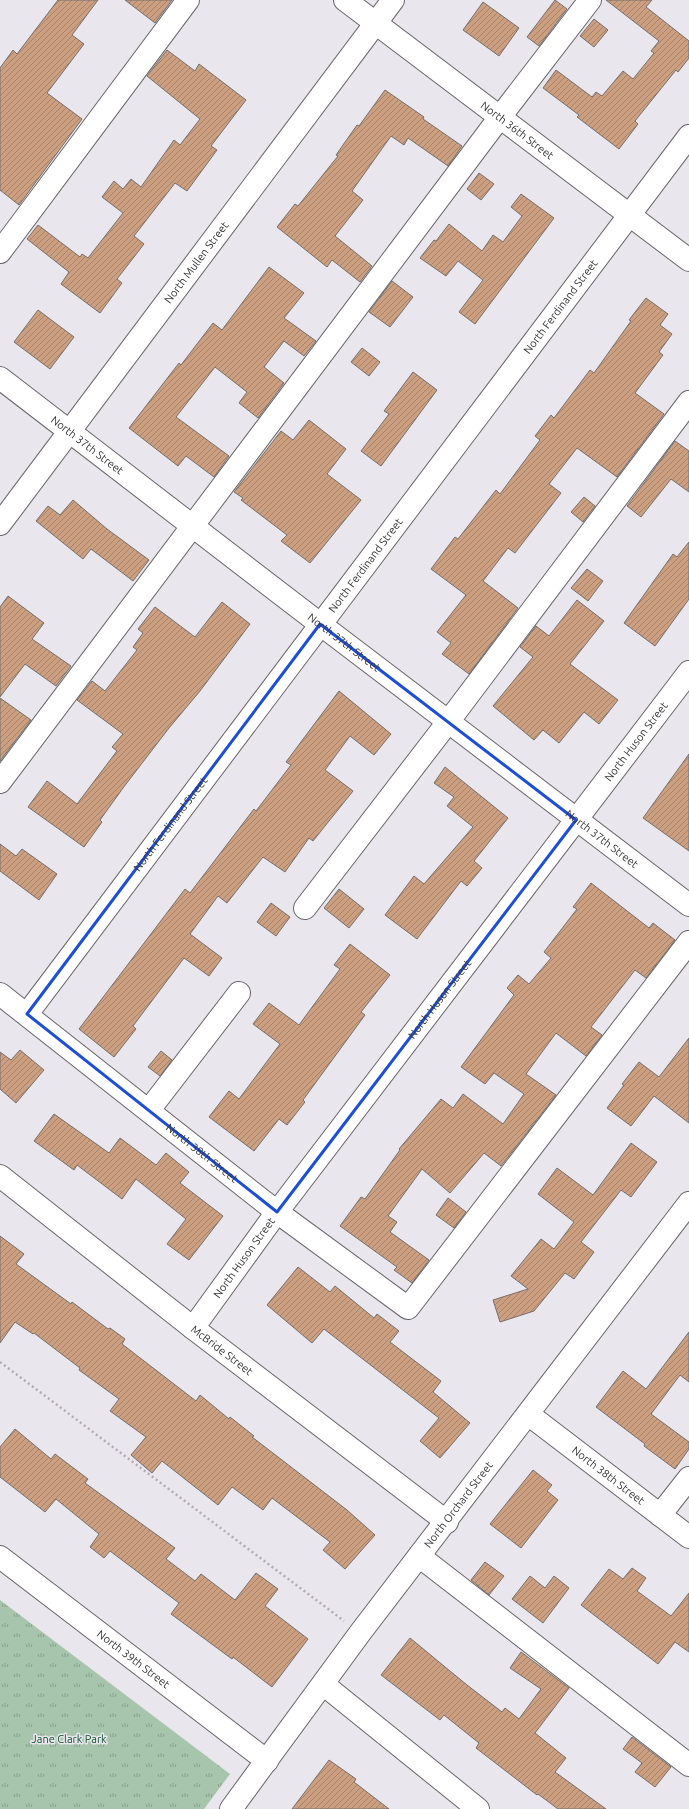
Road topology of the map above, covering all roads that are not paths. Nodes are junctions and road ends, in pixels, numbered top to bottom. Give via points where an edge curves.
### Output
1 (188, 0) edge
2 (345, 0) edge
3 (393, 0) edge
4 (590, 0) edge
5 (375, 23) junction
6 (500, 116) junction
7 (689, 136) edge
8 (629, 215) junction
9 (0, 252) edge
10 (689, 260) edge
11 (0, 378) edge
12 (689, 402) edge
13 (70, 431) junction
14 (0, 524) edge
15 (191, 526) junction
16 (320, 624) junction
17 (689, 672) edge
18 (448, 722) junction
19 (0, 782) edge
20 (576, 820) junction
21 (689, 905) edge
22 (304, 908) dead end
23 (689, 942) edge
24 (238, 993) dead end
25 (0, 994) edge
26 (26, 1014) junction
27 (149, 1110) junction
28 (0, 1176) edge
29 (689, 1203) edge
30 (277, 1212) junction
31 (193, 1328) junction
32 (528, 1414) junction
33 (689, 1478) edge
34 (660, 1515) junction
35 (447, 1522) junction
36 (689, 1537) edge
37 (419, 1556) junction
38 (0, 1557) edge
39 (323, 1684) junction
40 (267, 1761) junction
41 (689, 1765) edge
42 (231, 1809) edge
43 (478, 1809) edge

1 - 9 street
2 - 5 street, North 36th Street
3 - 5 street, North Mullen Street
4 - 6 street
5 - 6 street, North 36th Street
5 - 13 street, North Mullen Street
6 - 8 street, North 36th Street
6 - 15 street
7 - 8 street, North Ferdinand Street
8 - 10 street, North 36th Street
8 - 16 street, North Ferdinand Street
11 - 13 street, North 37th Street
12 - 18 street
13 - 14 street, North Mullen Street
13 - 15 street, North 37th Street
15 - 16 street, North 37th Street
15 - 19 street
16 - 18 street, North 37th Street
16 - 26 street, North Ferdinand Street
17 - 20 street, North Huson Street
18 - 20 street, North 37th Street
18 - 22 street
20 - 21 street, North 37th Street
20 - 30 street, North Huson Street
23 - 30 street, North 38th Street via 408,1308
24 - 27 street
25 - 26 street, North 38th Street
26 - 27 street, North 38th Street
27 - 30 street, North 38th Street
28 - 31 street, McBride Street
29 - 32 street, North Orchard Street
30 - 31 street, North Huson Street
31 - 35 street, McBride Street
32 - 34 street, North 38th Street
32 - 35 street, North Orchard Street
33 - 34 street
34 - 36 street, North 38th Street
35 - 37 street, North Orchard Street
37 - 39 street, North Orchard Street
37 - 41 street
38 - 40 street, North 39th Street
39 - 40 street, North Orchard Street
39 - 43 street
40 - 42 street, North Orchard Street

